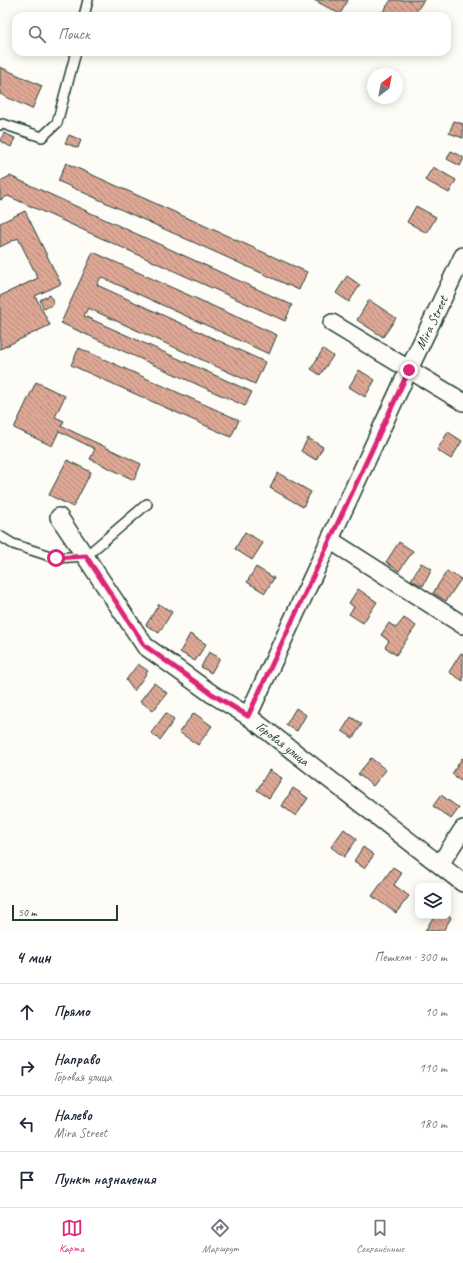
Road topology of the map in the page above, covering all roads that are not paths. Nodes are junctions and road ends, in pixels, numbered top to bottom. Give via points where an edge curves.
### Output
1 (88, 0) edge
2 (85, 12) edge
3 (75, 56) edge
4 (0, 125) edge
5 (463, 256) edge
6 (332, 323) dead end
7 (409, 370) junction
8 (463, 402) edge
9 (147, 504) dead end
10 (59, 517) dead end
11 (0, 536) edge
12 (330, 540) junction
13 (86, 556) junction
14 (463, 625) edge
15 (248, 716) junction
16 (463, 829) edge
17 (440, 864) junction
18 (463, 883) edge

1 - 2 lane
3 - 4 lane via 57,123 42,137
5 - 7 street, Mira Street
6 - 7 street
7 - 8 street
7 - 12 street, Mira Street
9 - 13 lane
10 - 13 street, Горовая улица
11 - 13 lane via 13,544 56,558
12 - 14 street
12 - 15 street, Mira Street
13 - 15 street, Горовая улица via 145,646 212,694
15 - 17 street, Горовая улица
16 - 17 street
17 - 18 street, Горовая улица

